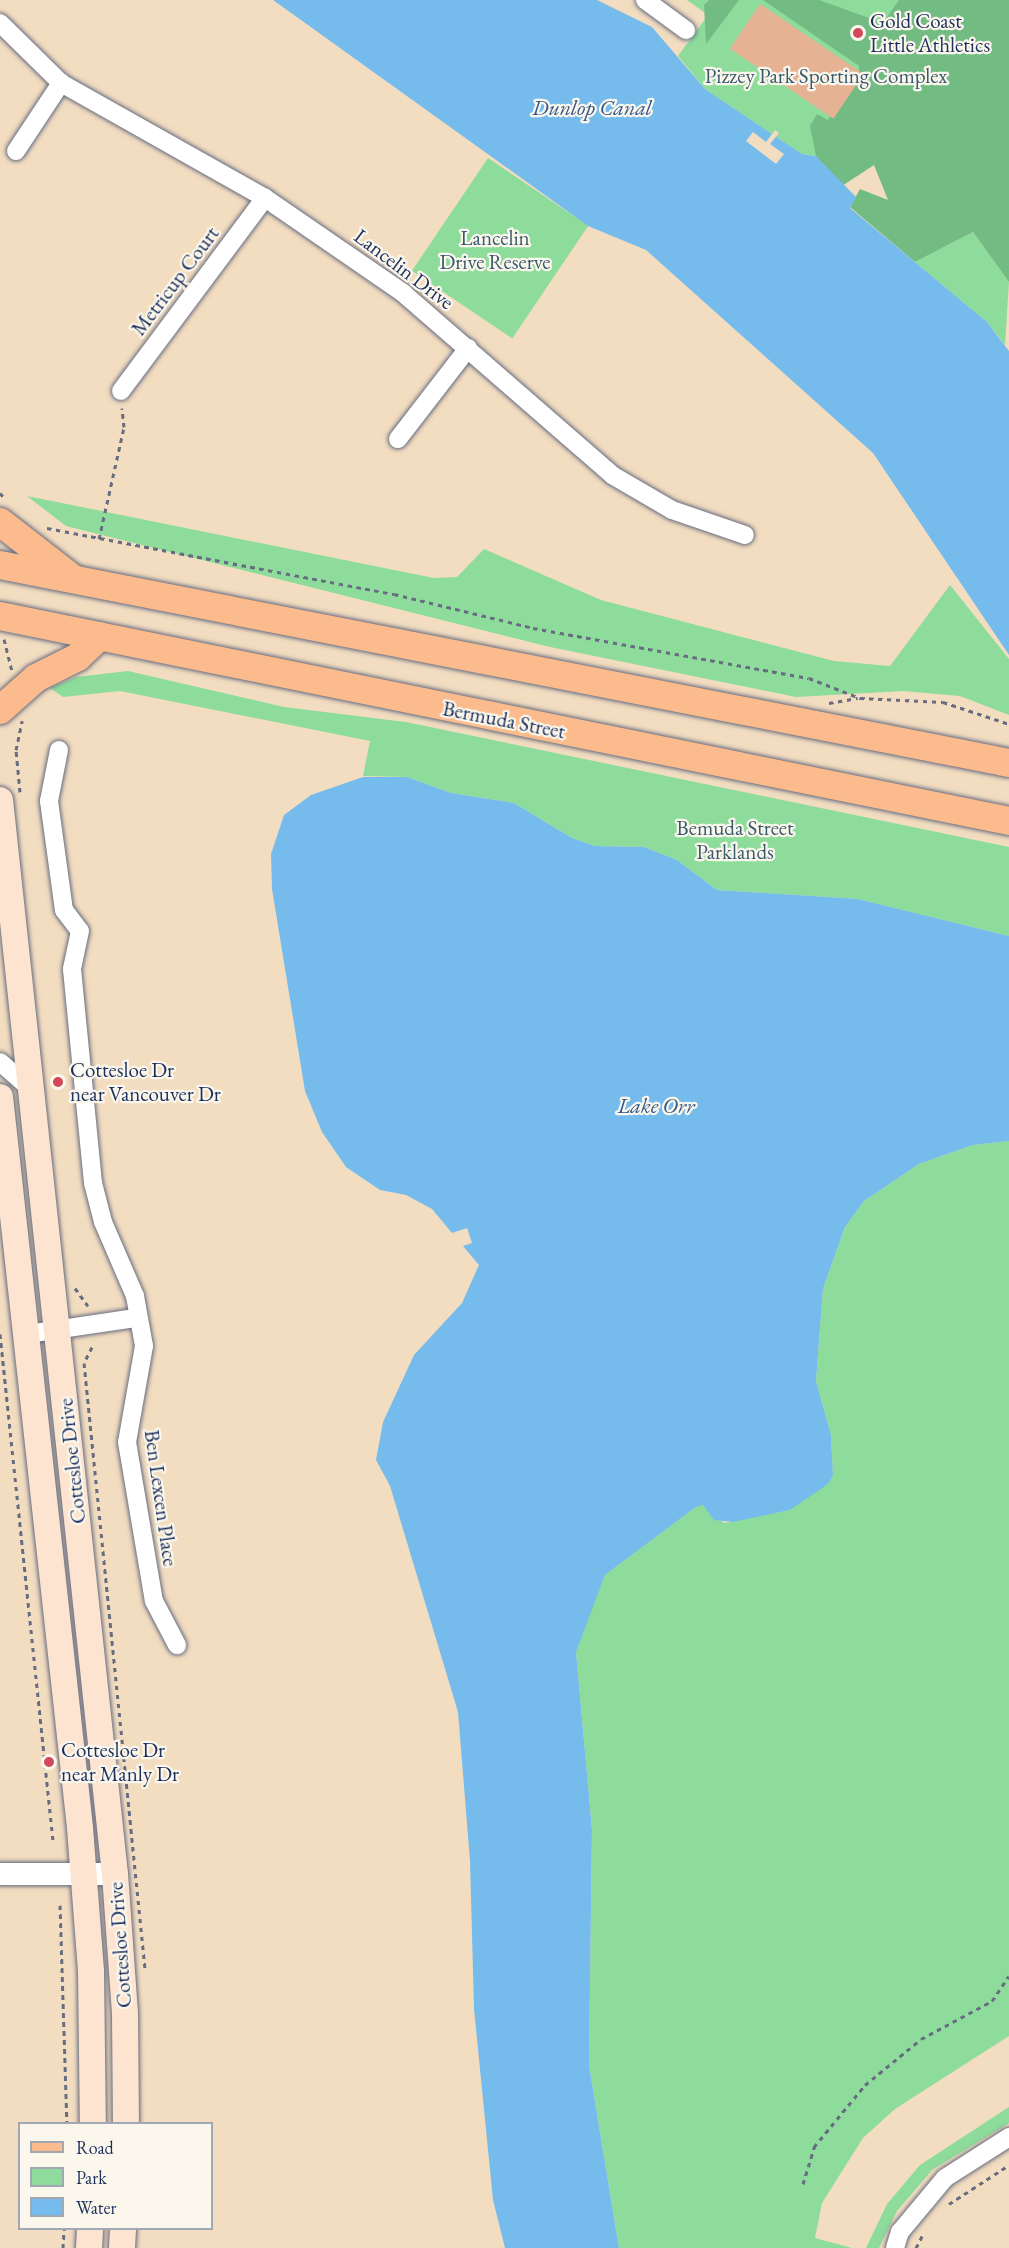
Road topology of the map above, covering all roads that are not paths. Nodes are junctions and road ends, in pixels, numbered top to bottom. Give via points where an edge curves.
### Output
1 (645, 0) edge
2 (0, 23) edge
3 (687, 30) dead end
4 (61, 83) junction
5 (16, 151) dead end
6 (265, 198) junction
7 (468, 348) junction
8 (121, 391) road end
9 (398, 439) dead end
10 (0, 522) edge
11 (745, 535) dead end
12 (0, 565) edge
13 (72, 578) junction
14 (2, 627) edge
15 (100, 636) junction
16 (0, 710) edge
17 (59, 750) dead end
18 (1009, 763) edge
19 (0, 800) edge
20 (1009, 821) edge
21 (0, 1062) edge
22 (31, 1089) junction
23 (1, 1107) edge
24 (135, 1318) junction
25 (58, 1330) junction
26 (27, 1334) junction
27 (177, 1645) dead end
28 (0, 1874) edge
29 (85, 1874) junction
30 (115, 1874) junction
31 (93, 2122) edge
32 (126, 2122) edge
33 (1009, 2137) edge
34 (90, 2230) edge
35 (123, 2230) edge
36 (89, 2248) edge
37 (122, 2248) edge
38 (895, 2248) edge

1 - 3 street
2 - 4 street, Lancelin Drive
4 - 5 street
4 - 6 street, Lancelin Drive
6 - 7 street, Lancelin Drive via 403,293
6 - 8 street, Metricup Court
7 - 9 street
7 - 11 street, Lancelin Drive via 612,475 672,510
10 - 13 main road
12 - 13 main road
13 - 18 main road
14 - 15 main road, Bermuda Street
15 - 16 main road via 78,657 36,678
15 - 20 main road, Bermuda Street
17 - 24 street, Ben Lexcen Place via 49,801 64,910 80,931 72,969 93,1183 103,1222 130,1278
19 - 22 main road, Cottesloe Drive
21 - 22 street
22 - 25 main road, Cottesloe Drive
23 - 26 main road, Cottesloe Drive
24 - 25 street
24 - 27 street, Ben Lexcen Place via 144,1346 127,1442 154,1601
25 - 26 street
25 - 30 main road, Cottesloe Drive
26 - 29 main road, Cottesloe Drive
28 - 29 street
29 - 30 street
29 - 31 main road, Cottesloe Drive
30 - 32 main road, Cottesloe Drive
33 - 38 street via 945,2178 900,2232
34 - 36 main road
35 - 37 main road

